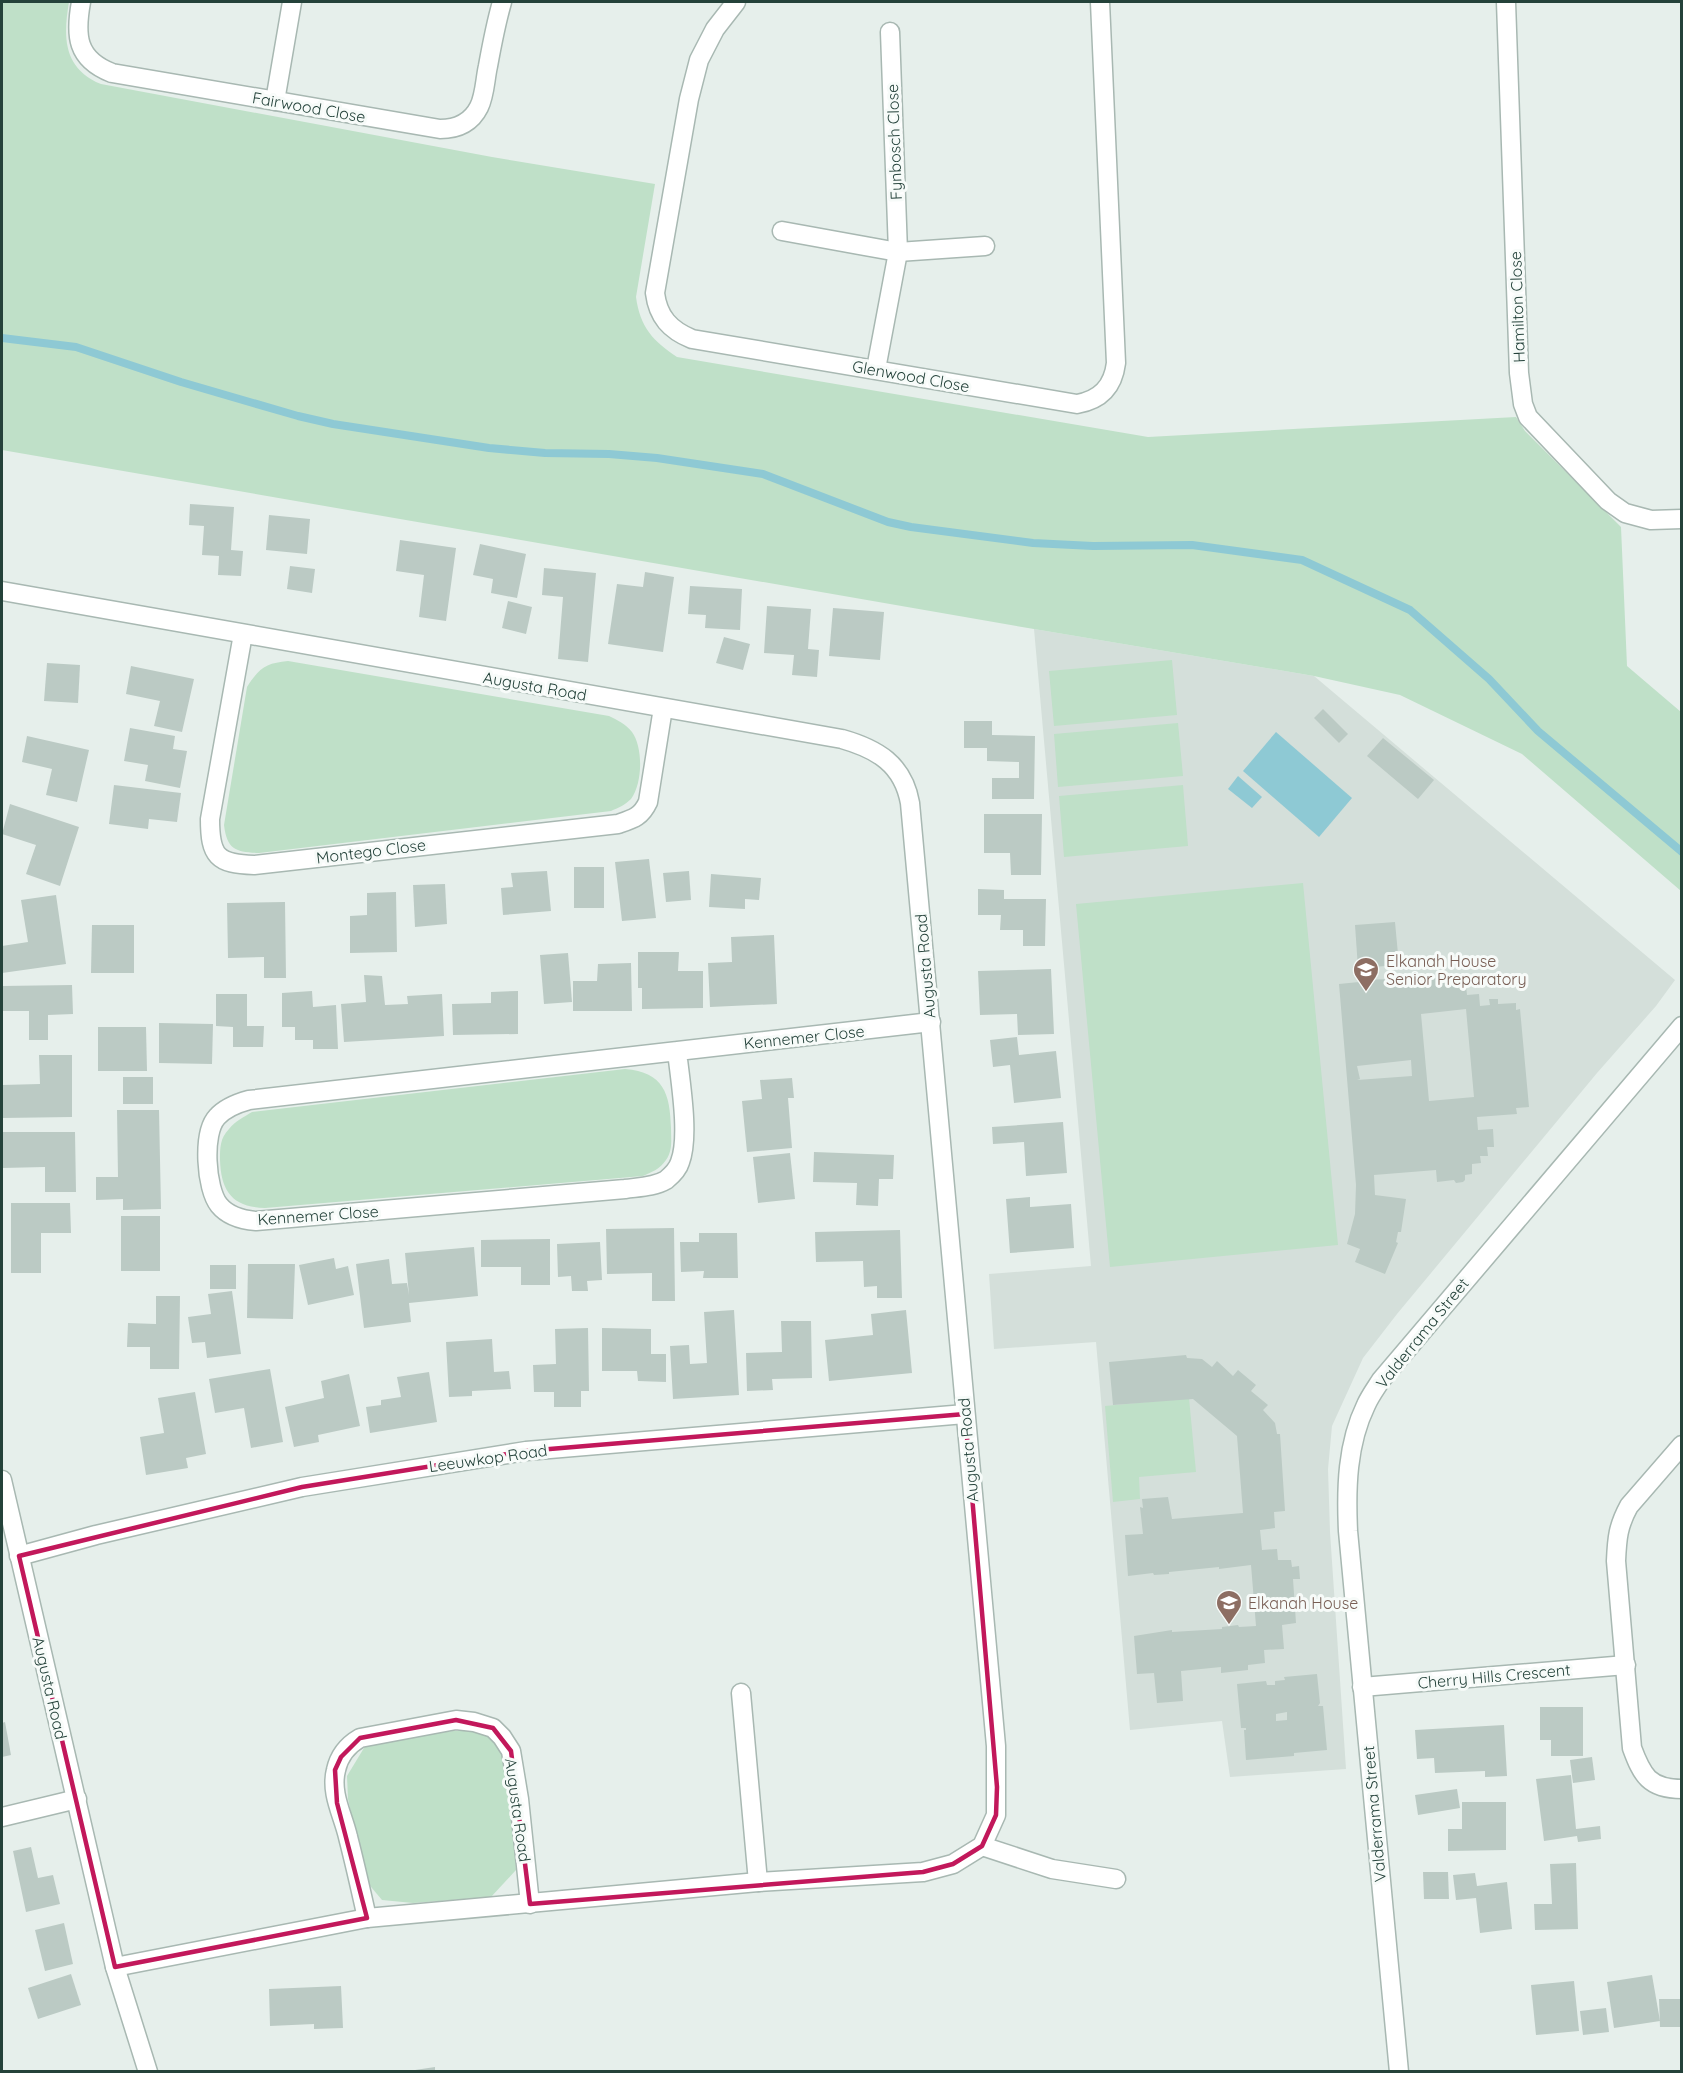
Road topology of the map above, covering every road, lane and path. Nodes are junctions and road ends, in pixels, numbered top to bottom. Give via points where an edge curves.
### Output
1 (81, 2) edge
2 (292, 2) edge
3 (502, 2) edge
4 (736, 2) edge
5 (1100, 2) edge
6 (1506, 2) edge
7 (890, 32) dead end
8 (276, 101) junction
9 (782, 231) dead end
10 (985, 246) dead end
11 (898, 252) junction
12 (876, 369) junction
13 (1682, 519) edge
14 (2, 591) edge
15 (243, 634) junction
16 (663, 708) junction
17 (931, 1022) junction
18 (1682, 1026) edge
19 (677, 1051) junction
20 (965, 1414) junction
21 (1682, 1444) edge
22 (2, 1480) edge
23 (19, 1556) junction
24 (1626, 1665) junction
25 (1362, 1687) junction
26 (741, 1693) dead end
27 (1682, 1789) edge
28 (77, 1799) junction
29 (2, 1817) edge
30 (982, 1846) junction
31 (1116, 1879) dead end
32 (758, 1882) junction
33 (530, 1904) junction
34 (367, 1918) junction
35 (115, 1967) junction
36 (148, 2072) edge
37 (1399, 2072) edge

1 - 8 street, Fairwood Close via 79,42 91,62 101,69
2 - 8 street
3 - 8 street, Fairwood Close via 478,108 471,118 453,129
4 - 12 street, Glenwood Close via 699,60 689,99 655,293 659,311 669,326 692,339
5 - 12 street, Glenwood Close via 1116,363 1112,381 1098,397 1077,404
6 - 13 street, Hamilton Close via 1523,404 1528,417 1608,501 1625,513 1652,520
7 - 11 street, Fynbosch Close
9 - 11 street
10 - 11 street
11 - 12 street, Fynbosch Close
14 - 15 street, Augusta Road
15 - 16 street, Augusta Road
15 - 16 street, Montego Close via 210,819 217,855 236,864 607,825 633,819 648,802
16 - 17 street, Augusta Road via 852,742 879,754 902,776 910,803
17 - 19 street, Kennemer Close
17 - 20 street, Augusta Road
18 - 25 street, Valderrama Street via 1402,1354 1366,1405 1348,1470 1346,1497
19 - 19 street, Kennemer Close via 683,1150 676,1171 657,1184 256,1221 242,1220 220,1206 213,1196 209,1129 217,1117 236,1104
20 - 23 street, Leeuwkop Road via 526,1451 291,1489
20 - 30 street, Augusta Road via 996,1746 996,1815
21 - 24 street via 1629,1506 1618,1530 1616,1561
22 - 23 street, Augusta Road
23 - 28 street, Augusta Road
24 - 25 street, Cherry Hills Crescent
24 - 27 street via 1632,1748 1640,1771 1650,1781 1669,1789
25 - 37 street, Valderrama Street
26 - 32 street
28 - 29 street
28 - 35 street, Augusta Road
30 - 31 street via 1052,1869
30 - 32 street via 953,1864 923,1872
32 - 33 street
33 - 34 street
33 - 34 street, Augusta Road via 511,1751 493,1728 456,1720 360,1738 347,1747 335,1770 337,1803
34 - 35 street
35 - 36 street, Augusta Road

